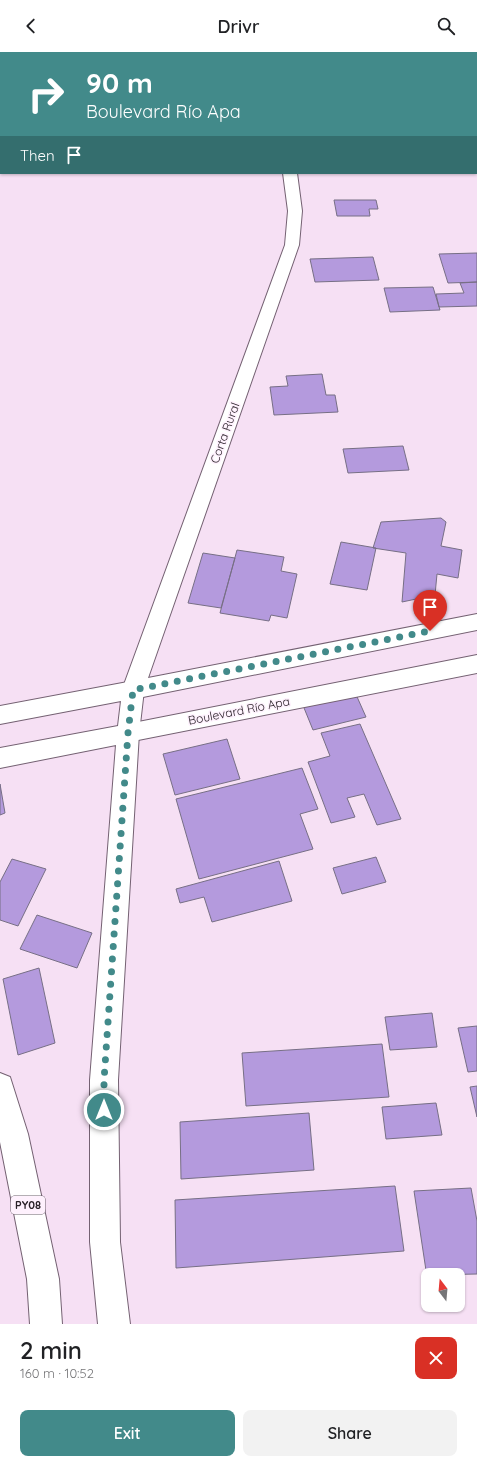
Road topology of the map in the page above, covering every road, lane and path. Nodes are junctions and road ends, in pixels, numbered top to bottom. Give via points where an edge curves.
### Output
1 (290, 174) edge
2 (477, 622) edge
3 (477, 664) edge
4 (133, 690) junction
5 (0, 715) edge
6 (128, 733) junction
7 (0, 758) edge
8 (0, 1087) edge
9 (46, 1324) edge
10 (114, 1324) edge

1 - 4 main road, Corta Rural via 295,211 292,245
2 - 4 main road
3 - 6 main road, Boulevard Río Apa
4 - 5 main road
4 - 6 main road, Corta Rural
6 - 7 main road, Boulevard Río Apa
6 - 10 main road, Corta Rural via 104,1080 105,1242
8 - 9 main road, PY08 via 13,1134 43,1279

